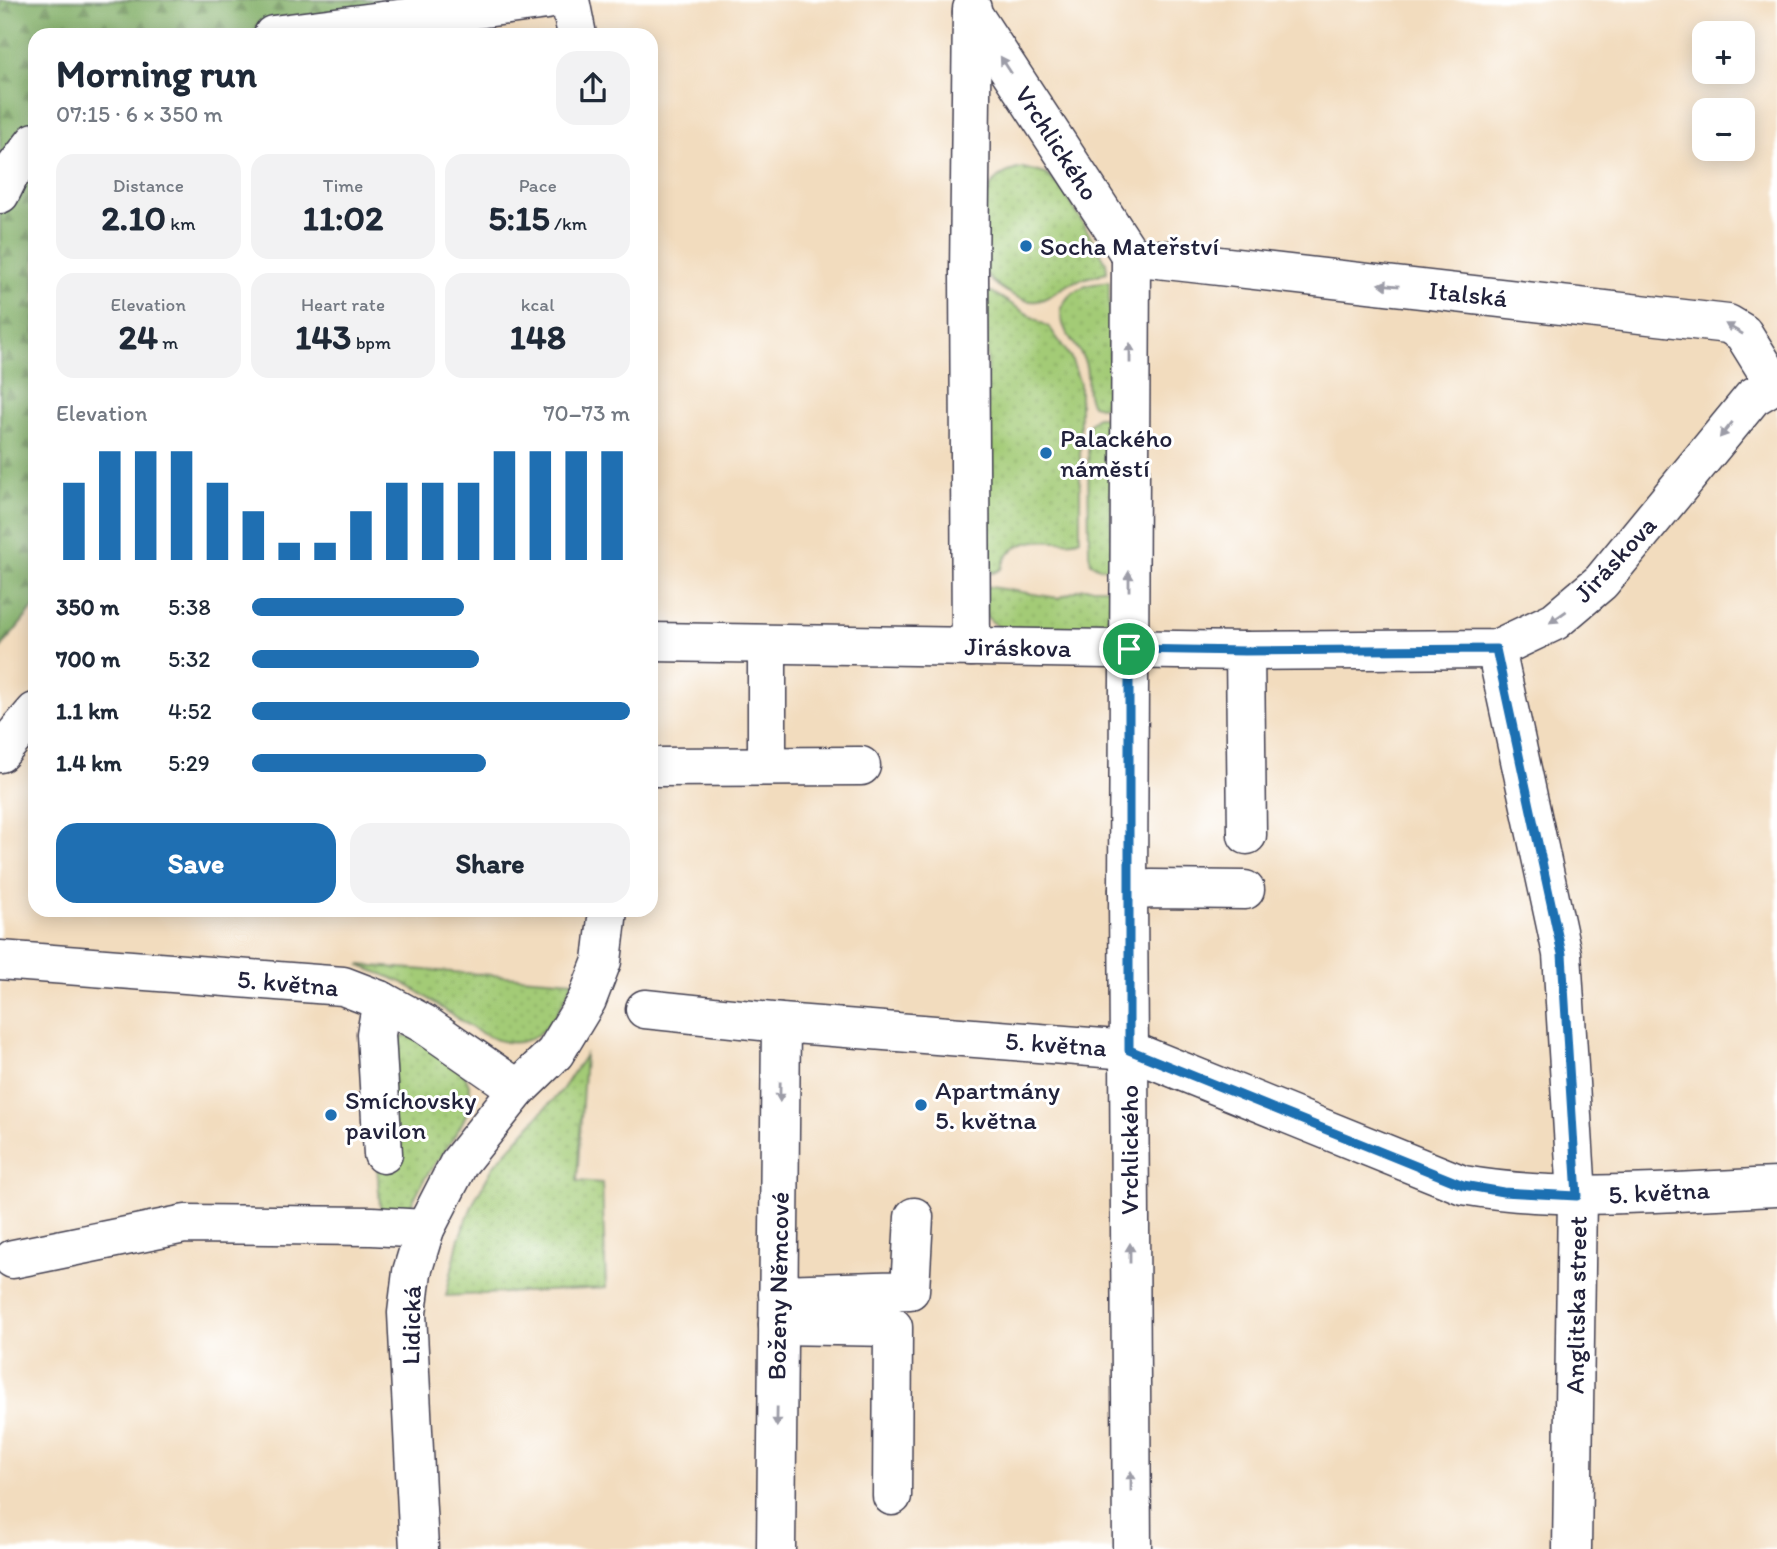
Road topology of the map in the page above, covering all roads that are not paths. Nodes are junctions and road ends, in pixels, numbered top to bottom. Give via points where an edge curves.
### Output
1 (547, 0) edge
2 (570, 0) edge
3 (972, 6) edge
4 (328, 28) edge
5 (576, 28) edge
6 (28, 151) edge
7 (0, 194) edge
8 (1131, 256) junction
9 (1775, 383) edge
10 (658, 642) edge
11 (767, 645) junction
12 (971, 647) junction
13 (1129, 649) junction
14 (1496, 649) junction
15 (1245, 651) junction
16 (28, 720) edge
17 (0, 753) edge
18 (767, 766) junction
19 (861, 766) dead end
20 (658, 767) edge
21 (1247, 835) dead end
22 (1245, 890) dead end
23 (1128, 891) junction
24 (607, 917) edge
25 (0, 960) edge
26 (382, 1001) junction
27 (645, 1009) dead end
28 (781, 1024) junction
29 (1129, 1050) junction
30 (518, 1089) junction
31 (383, 1154) dead end
32 (1777, 1186) edge
33 (1577, 1196) junction
34 (914, 1217) dead end
35 (425, 1229) junction
36 (13, 1259) dead end
37 (778, 1310) junction
38 (892, 1496) dead end
39 (419, 1549) edge
40 (776, 1549) edge
41 (1132, 1549) edge
42 (1572, 1549) edge

1 - 4 street
2 - 5 street
8 -> 3 street, Vrchlického
3 - 12 street
6 - 7 street
9 -> 8 street, Italská via 1743,333 1728,324
13 -> 8 street, Vrchlického
9 -> 14 street, Jiráskova via 1753,397 1601,582 1555,621
10 - 11 street, Jiráskova
11 - 12 street, Jiráskova
11 - 18 street
12 - 13 street, Jiráskova
13 - 15 street, Jiráskova
13 - 23 street, Vrchlického
14 - 15 street, Jiráskova
14 - 33 street, Anglitska street via 1562,954
15 - 21 street
16 - 17 street
18 - 19 street
18 - 20 street
22 - 23 street
23 - 29 street, Vrchlického
24 - 30 street via 602,961 587,1000 555,1053
25 - 26 street, 5. května via 343,986
26 - 30 street, 5. května via 424,1024
26 - 31 street via 376,1034
27 - 28 street, 5. května
28 - 29 street, 5. května
28 -> 37 street, Boženy Němcové
29 - 33 street, 5. května via 1463,1185
41 -> 29 street, Vrchlického
30 - 35 street, Lidická via 460,1163
32 - 33 street, 5. května
33 - 42 street, Anglitska street
34 - 37 street via 910,1290
35 - 36 street via 185,1224
35 - 39 street, Lidická via 412,1272 407,1313
37 - 38 street via 892,1327
37 -> 40 street, Boženy Němcové

